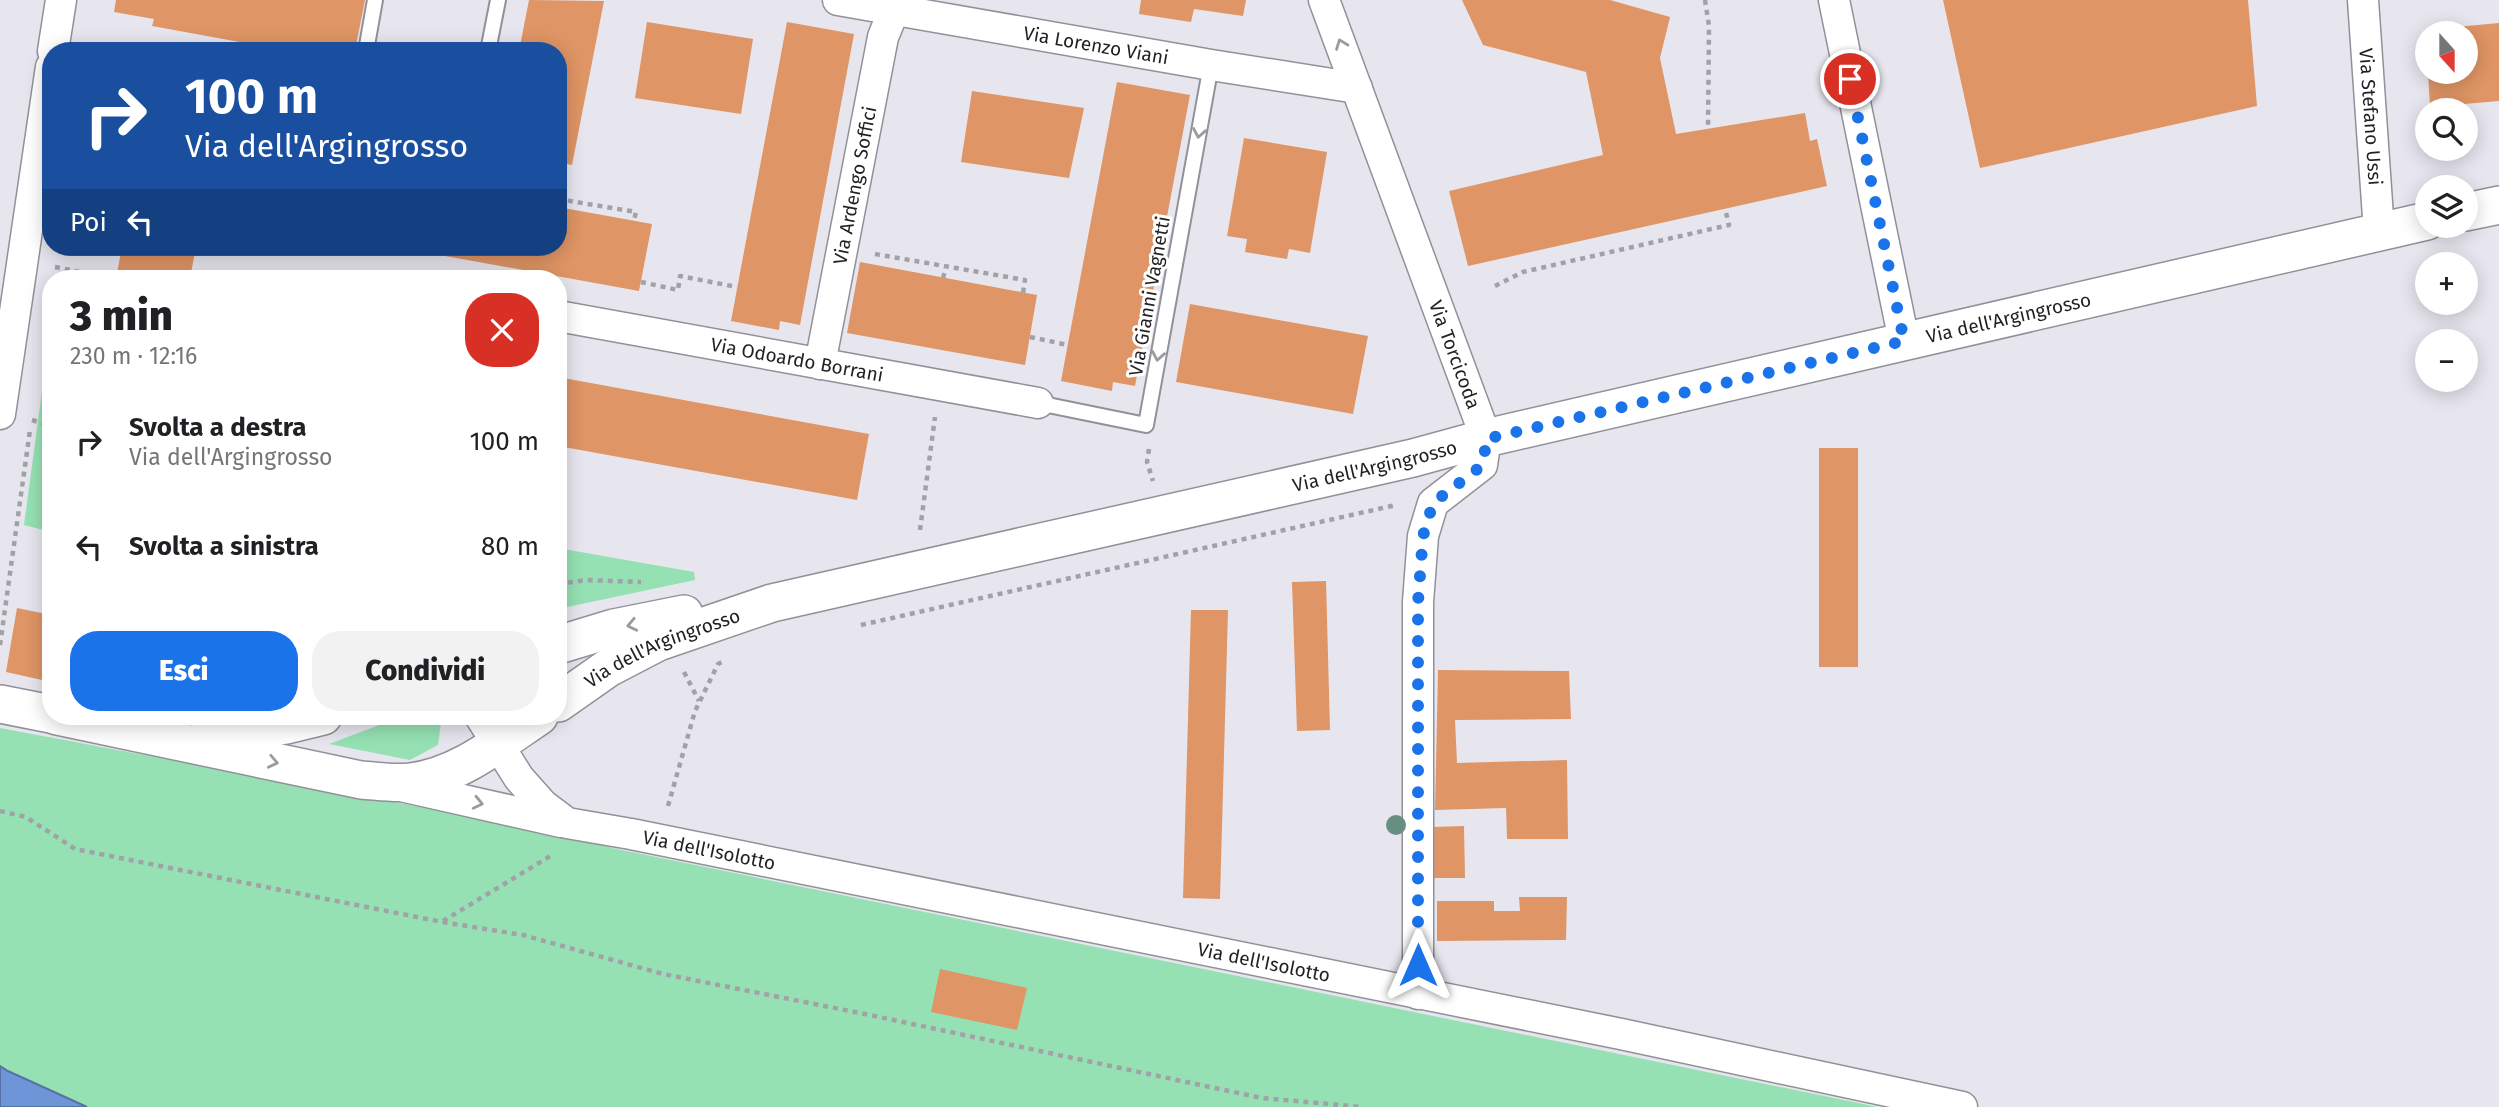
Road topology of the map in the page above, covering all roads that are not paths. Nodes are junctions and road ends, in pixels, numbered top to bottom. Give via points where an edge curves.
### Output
1 (61, 0) edge
2 (375, 0) edge
3 (498, 0) edge
4 (838, 0) edge
5 (1324, 0) edge
6 (1834, 0) edge
7 (2363, 0) edge
8 (895, 5) edge
9 (54, 42) edge
10 (368, 42) edge
11 (490, 42) edge
12 (1211, 65) junction
13 (1357, 88) junction
14 (42, 128) edge
15 (2499, 205) edge
16 (2478, 209) edge
17 (2415, 224) edge
18 (2379, 232) junction
19 (567, 318) edge
20 (1904, 341) junction
21 (820, 364) junction
22 (1038, 403) joint
23 (0, 414) edge
24 (1486, 439) junction
25 (772, 603) junction
26 (567, 642) edge
27 (567, 697) edge
28 (0, 704) edge
29 (42, 713) edge
30 (99, 725) edge
31 (286, 725) edge
32 (507, 725) edge
33 (489, 730) edge
34 (182, 743) junction
35 (387, 782) junction
36 (565, 836) junction
37 (1418, 993) junction
38 (1962, 1107) edge

1 - 9 street
2 - 10 lane
3 - 11 lane
4 - 8 street, Via Lorenzo Viani
13 -> 5 street, Via Torcicoda
6 - 20 street
7 - 18 street, Via Stefano Ussi
8 - 12 street, Via Lorenzo Viani
8 - 21 street, Via Ardengo Soffici via 883,37
12 - 13 street, Via Lorenzo Viani
12 -> 22 lane, Via Gianni Vagnetti via 1146,425
13 - 24 street, Via Torcicoda
14 - 23 street
15 - 16 street
17 - 18 street, Via dell'Argingrosso
18 - 20 street, Via dell'Argingrosso
19 - 21 street, Via Odoardo Borrani
20 - 24 street, Via dell'Argingrosso
21 - 22 street, Via Odoardo Borrani
24 - 25 street, Via dell'Argingrosso
24 - 37 street via 1482,465 1433,503 1423,536 1418,602
25 -> 26 street, Via dell'Argingrosso via 663,618
25 - 27 street, Via dell'Argingrosso via 658,642
28 - 29 street
30 - 34 street, Via dell'Isolotto
31 - 34 street, Via dell'Isolotto
32 - 33 street
33 - 35 street, Via dell'Isolotto via 457,768 426,780
33 - 36 street, Via dell'Isolotto
34 -> 35 street, Via dell'Isolotto
35 -> 36 street, Via dell'Isolotto
36 - 37 street, Via dell'Isolotto via 631,834
37 - 38 street, Via dell'Isolotto

